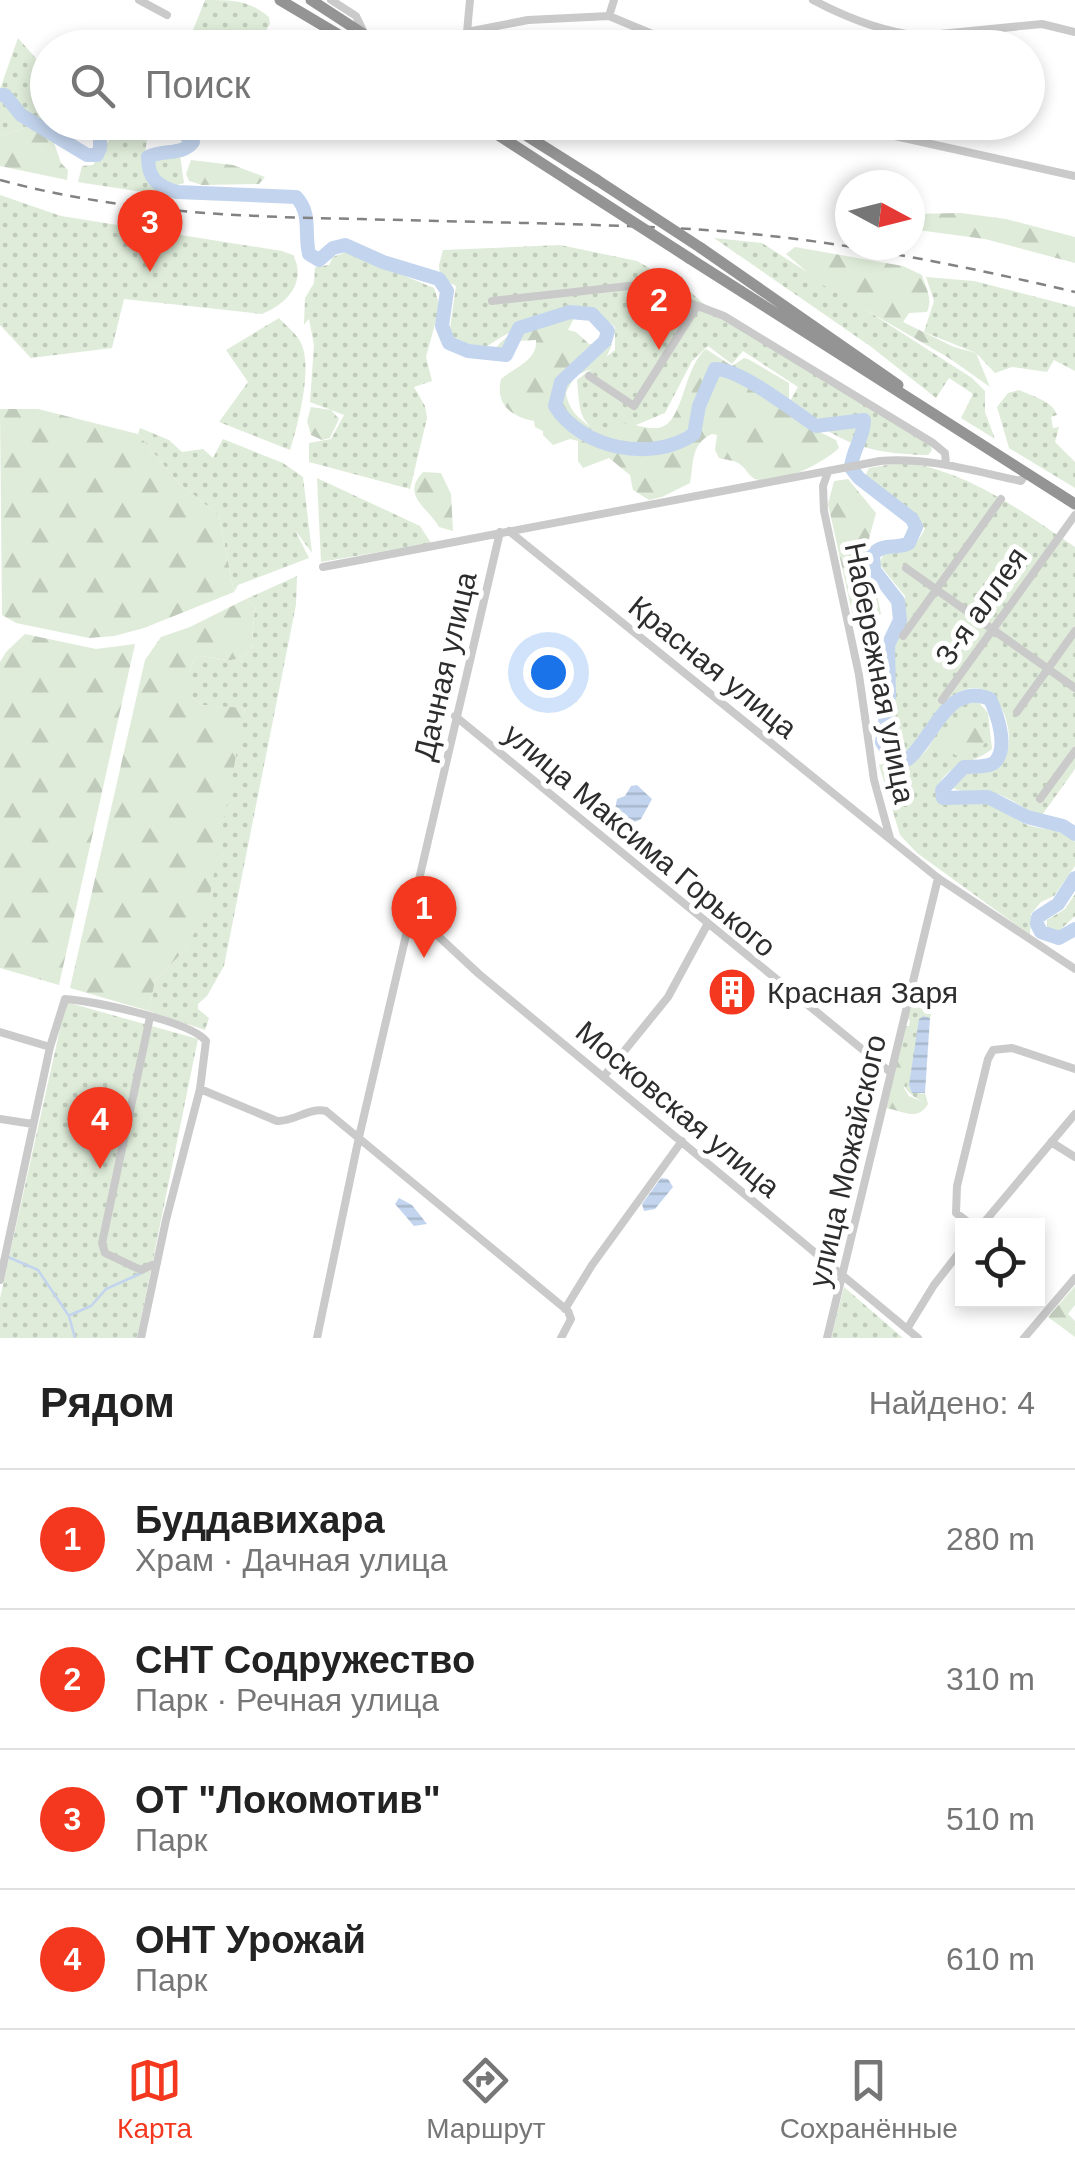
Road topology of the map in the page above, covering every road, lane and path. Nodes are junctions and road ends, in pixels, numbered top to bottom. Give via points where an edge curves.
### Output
1 (139, 0) edge
2 (280, 0) edge
3 (311, 0) edge
4 (331, 0) edge
5 (470, 0) edge
6 (614, 0) edge
7 (813, 0) edge
8 (166, 15) dead end
9 (609, 16) junction
10 (341, 30) edge
11 (349, 30) edge
12 (360, 30) edge
13 (467, 30) edge
14 (477, 30) edge
15 (643, 30) edge
16 (891, 30) edge
17 (981, 30) edge
18 (1075, 32) edge
19 (506, 140) edge
20 (534, 140) edge
21 (913, 140) edge
22 (1075, 176) edge
23 (492, 301) dead end
24 (697, 306) junction
25 (589, 376) dead end
26 (932, 414) junction
27 (946, 464) junction
28 (828, 472) junction
29 (1026, 472) junction
30 (1001, 499) dead end
31 (1075, 504) edge
32 (1075, 515) edge
33 (504, 532) junction
34 (323, 566) dead end
35 (906, 568) dead end
36 (936, 590) junction
37 (992, 630) junction
38 (1075, 631) edge
39 (903, 636) dead end
40 (1048, 669) junction
41 (1075, 688) edge
42 (942, 700) dead end
43 (1017, 712) dead end
44 (455, 716) junction
45 (1075, 751) edge
46 (1040, 799) dead end
47 (890, 838) junction
48 (938, 878) junction
49 (410, 916) junction
50 (707, 925) junction
51 (1075, 970) edge
52 (150, 1017) junction
53 (0, 1032) edge
54 (50, 1047) junction
55 (1075, 1069) edge
56 (890, 1072) junction
57 (604, 1076) junction
58 (200, 1089) junction
59 (1075, 1114) edge
60 (0, 1119) edge
61 (33, 1124) junction
62 (359, 1137) junction
63 (682, 1141) junction
64 (1051, 1142) junction
65 (1075, 1156) edge
66 (0, 1212) edge
67 (15, 1214) junction
68 (963, 1218) edge
69 (988, 1218) edge
70 (955, 1259) edge
71 (157, 1263) junction
72 (843, 1278) junction
73 (1075, 1278) edge
74 (0, 1280) edge
75 (565, 1308) junction
76 (907, 1329) junction
77 (141, 1338) edge
78 (317, 1338) edge
79 (562, 1338) edge
80 (827, 1338) edge
81 (918, 1338) edge
82 (1024, 1338) edge

1 - 8 street
2 - 10 highway
3 - 11 highway
4 - 12 street via 356,16
5 - 13 street
6 - 9 street
7 - 16 street
9 - 14 street
9 - 15 street
17 - 18 street via 1042,24
19 - 26 highway, bridge
20 - 26 highway, bridge via 702,248 888,376
21 - 22 street
23 - 24 street via 638,285
24 - 25 street via 634,406
24 - 27 street via 933,443
26 - 29 highway
27 - 28 street via 905,459
27 - 29 street via 1020,481
28 - 33 street
28 - 47 street, Набережная улица via 824,511
29 - 31 highway
30 - 36 street
32 - 37 street, 3-я аллея
33 - 34 street
33 - 44 street, Дачная улица
33 - 47 street, Красная улица
35 - 36 street
36 - 37 street
36 - 39 street
37 - 40 street
37 - 42 street, 3-я аллея
38 - 40 street
40 - 41 street
40 - 43 street
44 - 49 street, Дачная улица
44 - 50 street, улица Максима Горького
45 - 46 street
47 - 48 street, Набережная улица
48 - 51 street, Набережная улица
48 - 56 street, улица Можайского
49 - 57 street, Московская улица
49 - 62 street, Дачная улица
50 - 56 street, улица Максима Горького
50 - 57 street via 668,997
52 - 54 street via 65,999
52 - 58 street via 202,1035
52 - 71 street via 102,1243 104,1253 141,1270
53 - 54 street
54 - 61 street
55 - 68 street via 1012,1048 994,1050 957,1186 956,1213
56 - 72 street, улица Можайского
57 - 63 street, Московская улица
58 - 62 street via 277,1121 321,1110
58 - 71 street
59 - 64 street
60 - 61 street
61 - 67 street
62 - 75 street
62 - 78 street, Дачная улица
63 - 72 street, Московская улица
63 - 75 street
64 - 65 street
64 - 69 street
66 - 67 street
67 - 74 street
70 - 76 street
71 - 77 street
72 - 76 street, Московская улица
72 - 80 street, улица Можайского
73 - 82 street
75 - 79 street via 570,1320
76 - 81 street, Московская улица

